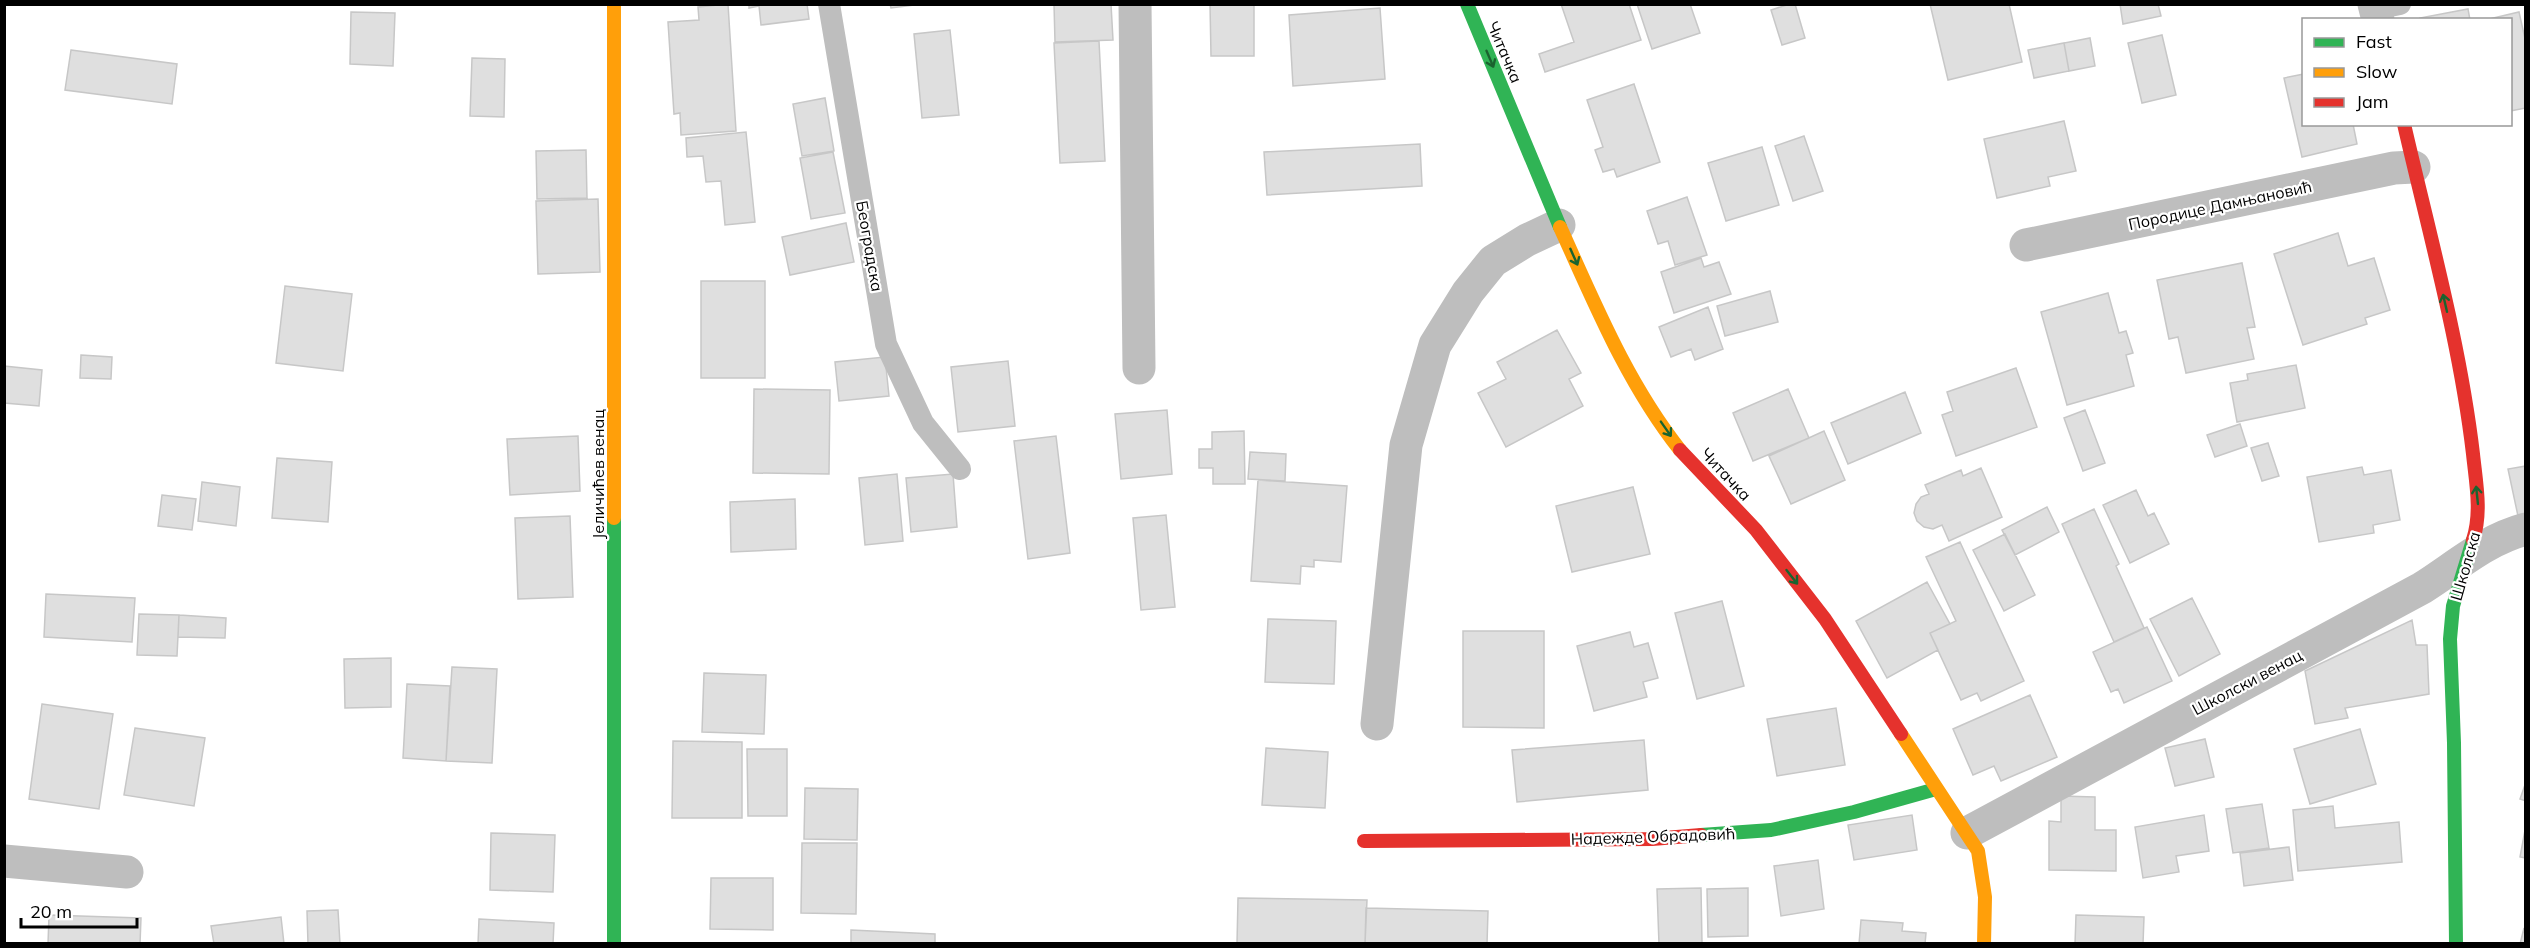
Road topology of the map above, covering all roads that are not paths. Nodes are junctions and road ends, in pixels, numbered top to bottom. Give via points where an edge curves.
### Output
1 (614, 4) edge
2 (829, 4) edge
3 (1135, 4) edge
4 (1467, 4) edge
5 (2404, 126) edge
6 (2414, 167) junction
7 (1559, 225) junction
8 (2026, 245) dead end
9 (1138, 368) dead end
10 (960, 470) dead end
11 (2526, 529) edge
12 (2471, 552) junction
13 (1377, 724) dead end
14 (1936, 789) junction
15 (1966, 833) junction
16 (1364, 841) dead end
17 (4, 861) edge
18 (127, 872) dead end
19 (614, 944) edge
20 (1984, 944) edge
21 (2456, 944) edge

1 - 19 street, Јеличићев венац
2 - 10 lane, Београдска via 886,344 923,423
3 - 9 street
4 -> 7 street, Читачка
5 - 6 street, Школска
6 - 8 street, Породице Дамњановић
12 -> 6 street, Школска via 2478,504 2466,394
7 - 13 street via 1493,261 1435,345 1406,445
7 -> 14 street, Читачка via 1616,349 1643,396 1680,448 1756,530 1825,619
11 - 12 street, Школски венац
12 - 15 street, Школски венац via 2422,588
12 - 21 street, Школска via 2453,606 2450,639
14 - 15 street, Читачка
14 - 16 street, Надежде Обрадовић via 1771,830 1652,839
15 - 20 street, Читачка via 1978,851 1984,874
17 - 18 street

